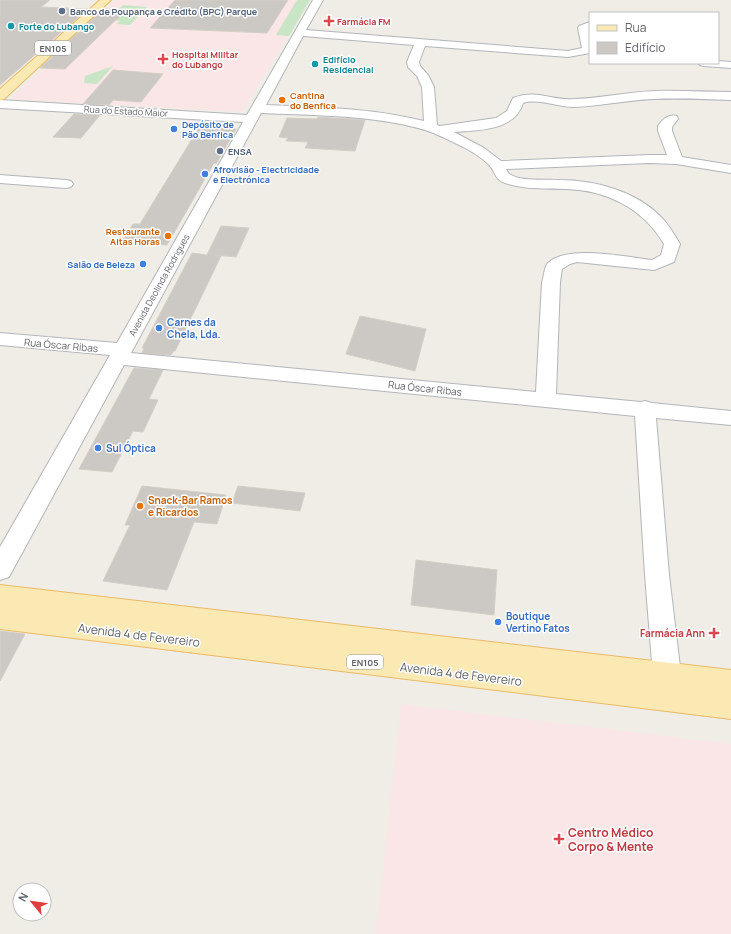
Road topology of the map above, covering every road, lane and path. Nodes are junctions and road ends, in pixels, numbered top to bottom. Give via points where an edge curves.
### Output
1 (106, 0) edge
2 (318, 0) edge
3 (589, 25) edge
4 (300, 33) junction
5 (421, 42) junction
6 (589, 50) edge
7 (718, 64) edge
8 (731, 65) edge
9 (0, 96) edge
10 (731, 96) edge
11 (0, 104) edge
12 (255, 114) junction
13 (672, 119) dead end
14 (435, 128) junction
15 (676, 160) junction
16 (497, 165) junction
17 (731, 169) edge
18 (0, 179) edge
19 (66, 184) dead end
20 (0, 340) edge
21 (121, 354) junction
22 (546, 400) junction
23 (645, 408) junction
24 (731, 418) edge
25 (0, 570) edge
26 (0, 596) edge
27 (0, 618) edge
28 (667, 675) junction
29 (731, 683) edge
30 (731, 706) edge

1 - 9 main road, EN105
2 - 4 street, Avenida Deolinda Rodrigues
3 - 6 street via 583,28
4 - 5 street
4 - 12 street, Avenida Deolinda Rodrigues
5 - 6 street via 568,54
5 - 14 street via 413,62 428,87
7 - 8 street
10 - 14 street via 654,95 574,103 525,98 517,101 516,107 506,119
11 - 12 street, Rua do Estado Maior
12 - 14 street, Rua do Estado Maior via 362,113
12 - 21 street, Avenida Deolinda Rodrigues
13 - 15 street via 664,131
14 - 16 street via 475,149
15 - 16 street via 616,159
15 - 17 street
16 - 22 street via 500,173 507,179 520,183 576,185 612,193 635,203 650,214 665,231 672,244 668,258 654,265 577,257 564,260 554,267 551,282
18 - 19 street
20 - 21 street, Rua Óscar Ribas
21 - 22 street, Rua Óscar Ribas
21 - 25 street, Avenida Deolinda Rodrigues
22 - 23 street, Rua Óscar Ribas
23 - 24 street, Rua Óscar Ribas
23 - 28 street
26 - 28 main road, Avenida 4 de Fevereiro / EN105
27 - 30 main road, Avenida 4 de Fevereiro / EN105
28 - 29 main road, Avenida 4 de Fevereiro / EN105

